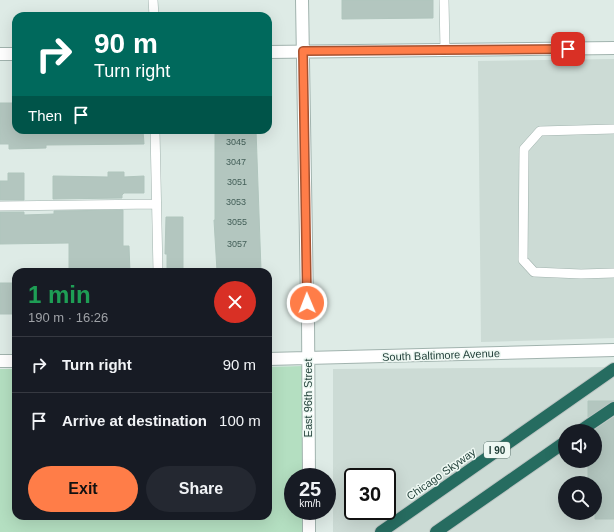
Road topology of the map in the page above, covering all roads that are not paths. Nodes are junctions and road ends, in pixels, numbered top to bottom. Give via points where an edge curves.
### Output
1 (153, 0) edge
2 (302, 0) edge
3 (444, 0) edge
4 (154, 12) edge
5 (614, 48) edge
6 (445, 50) junction
7 (303, 51) junction
8 (272, 52) edge
9 (0, 54) edge
10 (12, 54) edge
11 (614, 129) edge
12 (155, 134) edge
13 (156, 204) junction
14 (0, 206) edge
15 (158, 268) edge
16 (614, 273) edge
17 (307, 303) dead end
18 (308, 318) dead end
19 (614, 350) edge
20 (308, 358) junction
21 (272, 359) edge
22 (0, 361) edge
23 (12, 361) edge
24 (614, 369) edge
25 (614, 408) edge
26 (590, 424) edge
27 (558, 447) edge
28 (309, 468) edge
29 (309, 520) edge
30 (309, 532) edge
31 (381, 532) edge
32 (436, 532) edge

1 - 4 lane
2 - 7 street
3 - 6 lane
5 - 6 street
6 - 7 street
7 - 8 street
7 - 17 street
9 - 10 street
11 - 16 lane via 540,131 524,149 523,169 523,260 534,272
12 - 13 lane
13 - 14 lane
13 - 15 lane
18 - 20 street, East 96th Street
19 - 20 street, South Baltimore Avenue
20 - 21 street, South Baltimore Avenue
20 - 28 street, East 96th Street
22 - 23 street
24 - 31 highway, Chicago Skyway / I 90
25 - 26 highway
27 - 32 highway
29 - 30 street

